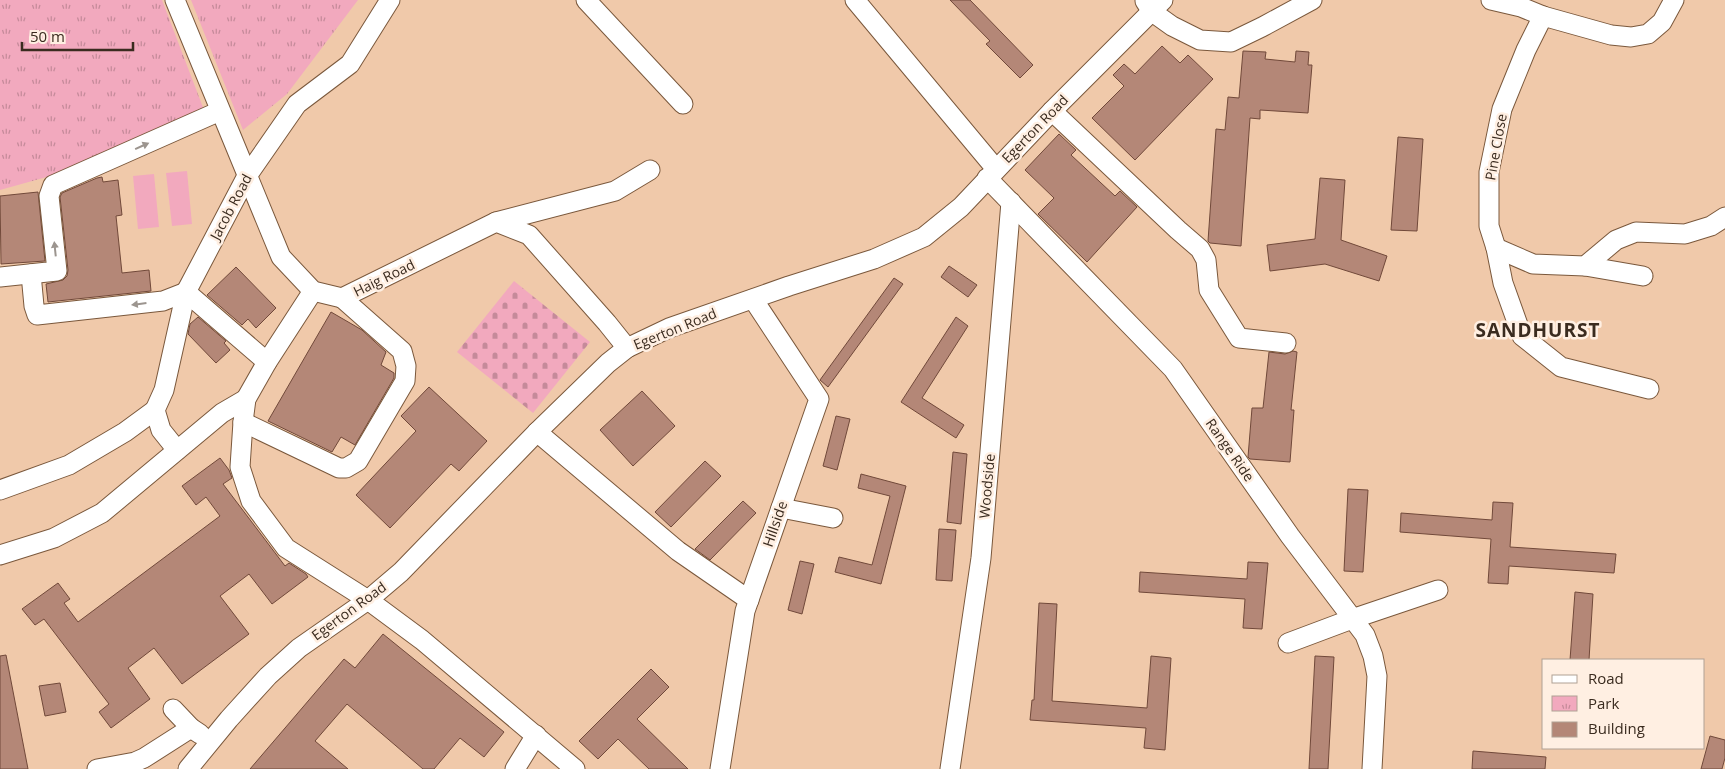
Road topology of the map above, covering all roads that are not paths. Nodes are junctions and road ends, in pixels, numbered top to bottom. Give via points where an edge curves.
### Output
1 (175, 0) edge
2 (390, 0) edge
3 (586, 0) edge
4 (855, 0) edge
5 (1312, 0) edge
6 (1492, 0) edge
7 (1674, 0) edge
8 (1520, 3) edge
9 (1153, 4) edge
10 (1543, 16) junction
11 (683, 104) dead end
12 (220, 111) junction
13 (1052, 111) junction
14 (650, 170) dead end
15 (992, 173) junction
16 (247, 176) junction
17 (1011, 202) junction
18 (1725, 217) edge
19 (496, 222) junction
20 (1496, 248) junction
21 (1585, 266) junction
22 (31, 274) junction
23 (1643, 276) dead end
24 (0, 277) edge
25 (313, 291) junction
26 (186, 292) junction
27 (342, 298) junction
28 (753, 299) junction
29 (1286, 343) dead end
30 (627, 348) junction
31 (267, 362) junction
32 (1649, 389) dead end
33 (246, 400) junction
34 (156, 410) junction
35 (242, 422) junction
36 (537, 432) junction
37 (176, 450) junction
38 (0, 490) edge
39 (781, 508) junction
40 (833, 518) dead end
41 (0, 555) edge
42 (1438, 590) dead end
43 (368, 600) junction
44 (749, 600) junction
45 (1352, 619) junction
46 (1288, 643) dead end
47 (172, 709) dead end
48 (191, 728) junction
49 (536, 735) junction
50 (210, 743) junction
51 (517, 768) edge
52 (97, 769) edge
53 (188, 769) edge
54 (575, 769) edge
55 (720, 769) edge
56 (950, 769) edge
57 (1372, 769) edge

1 - 12 street
2 - 16 street, Jacob Road via 350,64 297,104
3 - 11 street
4 - 15 street, Range Ride
5 - 9 street via 1231,42 1200,40 1172,26
6 - 8 street
7 - 10 street via 1662,22 1648,34 1631,37 1611,35
8 - 10 street
9 - 13 street, Egerton Road
10 - 20 street, Pine Close via 1502,109 1489,172 1489,226
12 - 16 street
22 -> 12 street via 57,271 49,196 53,185
13 - 15 street, Egerton Road
13 - 29 street via 1200,249 1206,260 1209,290 1239,338
14 - 19 street, Haig Road via 615,191
15 - 17 street, Range Ride
15 - 28 street, Egerton Road via 961,207 924,236 874,259
16 - 25 street via 281,257
16 - 26 street, Jacob Road
17 - 45 street, Range Ride via 1174,369
17 - 56 street, Woodside via 981,558
18 - 21 street via 1711,226 1685,234 1636,232 1616,240
19 - 27 street, Haig Road
19 - 30 street via 529,236
20 - 21 street via 1533,264
20 - 32 street, Pine Close via 1503,283 1522,336 1561,367
21 - 23 street
22 - 24 street
26 -> 22 street via 163,301 37,315
25 - 27 street, Haig Road
25 - 31 street
26 - 31 street
26 - 34 street, Jacob Road via 164,390
27 - 35 street via 402,351 406,366 405,381 358,461 339,468
28 - 30 street, Egerton Road via 669,328
28 - 39 street, Hillside via 819,399
30 - 36 street, Egerton Road via 608,362
31 - 33 street
33 - 35 street
33 - 37 street via 222,413
34 - 37 street via 161,430
34 - 38 street via 69,465
35 - 43 street via 240,467 251,501 286,548
36 - 43 street, Egerton Road via 400,572
36 - 44 street via 678,551
37 - 41 street via 102,513 54,538
39 - 40 street
39 - 44 street, Hillside
42 - 45 street
43 - 49 street via 422,640
43 - 50 street, Egerton Road via 298,648 262,683
44 - 55 street, Hillside
45 - 46 street
45 - 57 street, Range Ride via 1365,635 1377,676
47 - 48 street
48 - 50 street
48 - 52 street via 135,762
49 - 51 street
49 - 54 street
50 - 53 street, Egerton Road

